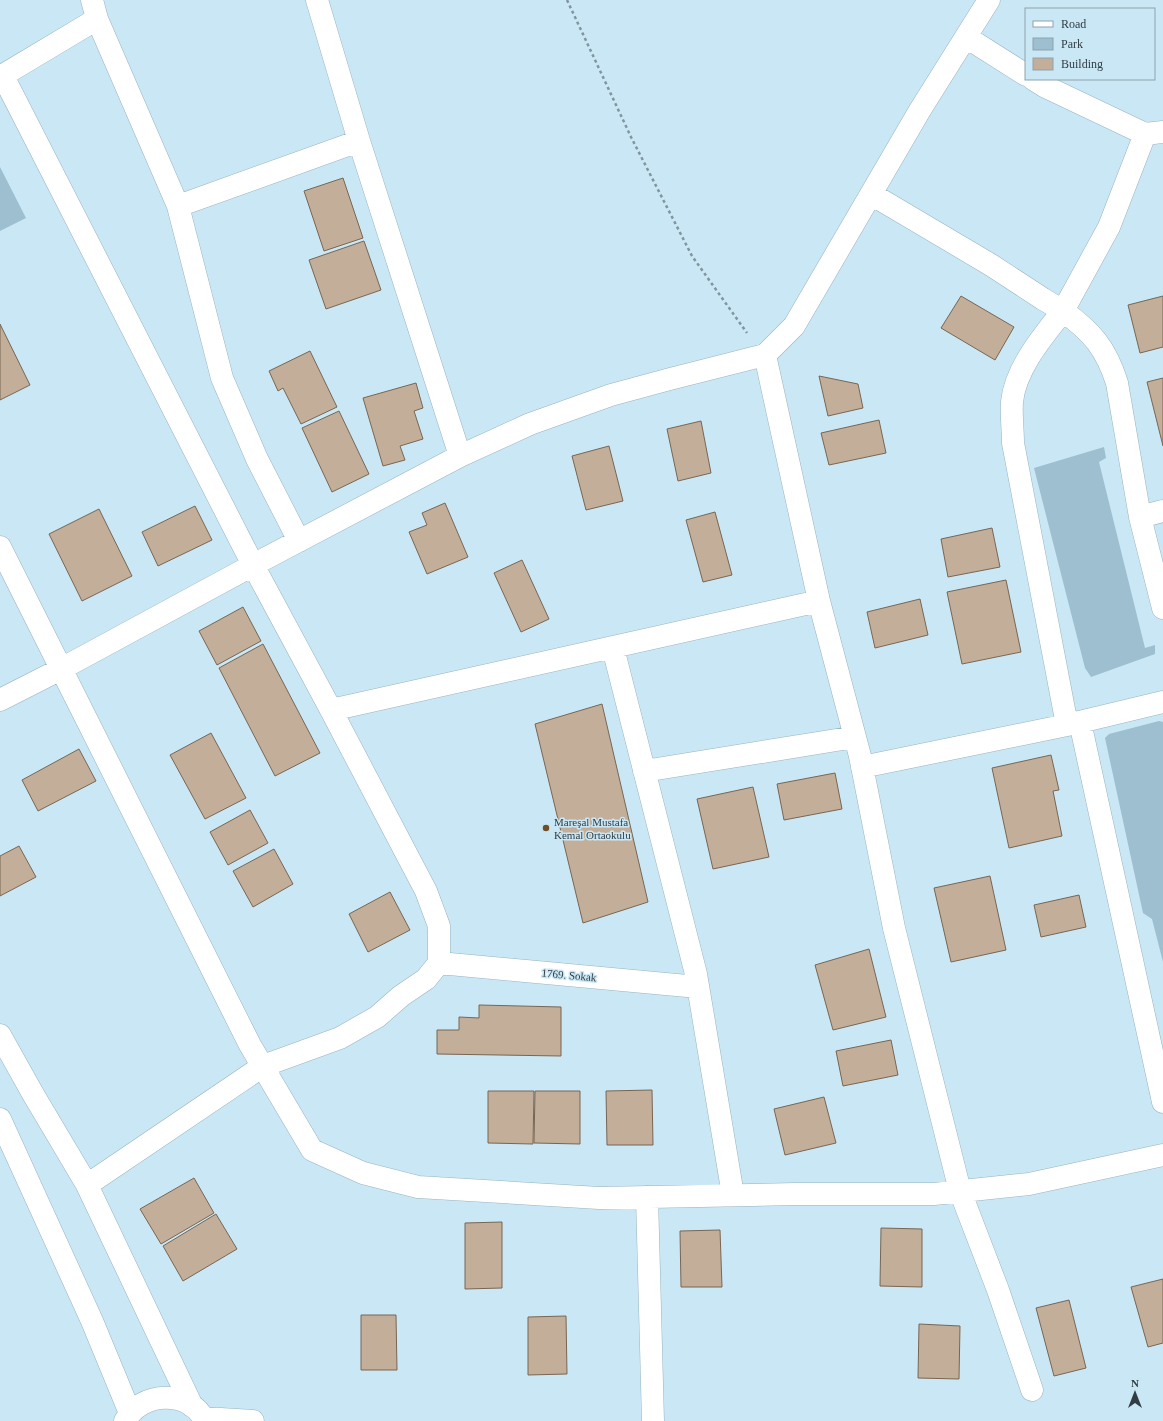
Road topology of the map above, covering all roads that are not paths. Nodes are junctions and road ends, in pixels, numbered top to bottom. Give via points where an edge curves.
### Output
1 (317, 0) edge
2 (989, 0) edge
3 (94, 9) edge
4 (966, 37) junction
5 (1025, 74) edge
6 (2, 76) edge
7 (1035, 80) edge
8 (1154, 133) edge
9 (359, 141) junction
10 (871, 194) junction
11 (178, 206) junction
12 (1063, 311) junction
13 (765, 355) junction
14 (460, 456) junction
15 (1163, 510) edge
16 (1140, 517) junction
17 (299, 541) junction
18 (0, 547) edge
19 (253, 565) junction
20 (819, 601) junction
21 (1163, 608) edge
22 (613, 648) junction
23 (61, 669) junction
24 (0, 700) edge
25 (1163, 702) edge
26 (332, 710) junction
27 (1073, 724) junction
28 (855, 737) junction
29 (862, 767) junction
30 (644, 771) junction
31 (439, 963) junction
32 (698, 987) junction
33 (0, 1035) edge
34 (263, 1066) junction
35 (1163, 1102) edge
36 (0, 1119) edge
37 (1163, 1155) edge
38 (87, 1185) junction
39 (960, 1191) junction
40 (733, 1195) junction
41 (647, 1197) junction
42 (1032, 1390) dead end
43 (201, 1415) edge
44 (127, 1417) edge
45 (253, 1421) edge
46 (653, 1421) edge

1 - 9 street
2 - 4 street
3 - 6 street
3 - 11 street
4 - 5 street
4 - 10 street
6 - 19 street
7 - 8 street
8 - 12 street via 1109,228
9 - 11 street
9 - 14 street
10 - 12 street
10 - 13 street via 794,326
11 - 17 street via 222,378 257,459
12 - 16 street via 1081,324 1095,340 1112,367
12 - 27 street via 1045,333 1018,378 1012,402 1013,443
13 - 14 street via 611,395 530,424
13 - 20 street
14 - 17 street
15 - 16 street
16 - 21 street
17 - 19 street
18 - 23 street
19 - 23 street
19 - 26 street
20 - 22 street
20 - 28 street
22 - 26 street
22 - 30 street
23 - 24 street
23 - 34 street via 250,1045
25 - 27 street
26 - 31 street via 426,891 439,926
27 - 29 street
27 - 35 street
28 - 29 street
28 - 30 street
29 - 39 street via 894,928
30 - 32 street
31 - 32 street, 1769. Sokak
31 - 34 street via 426,979 376,1017 340,1038
32 - 40 street
33 - 38 street
34 - 38 street
34 - 41 street via 312,1150 363,1173 418,1187 599,1198
36 - 44 street via 92,1321
37 - 39 street via 1029,1184
38 - 43 street
39 - 40 street via 934,1194
39 - 42 street via 998,1290
40 - 41 street
41 - 46 street
43 - 44 street via 171,1397 160,1397 139,1405
43 - 45 street

